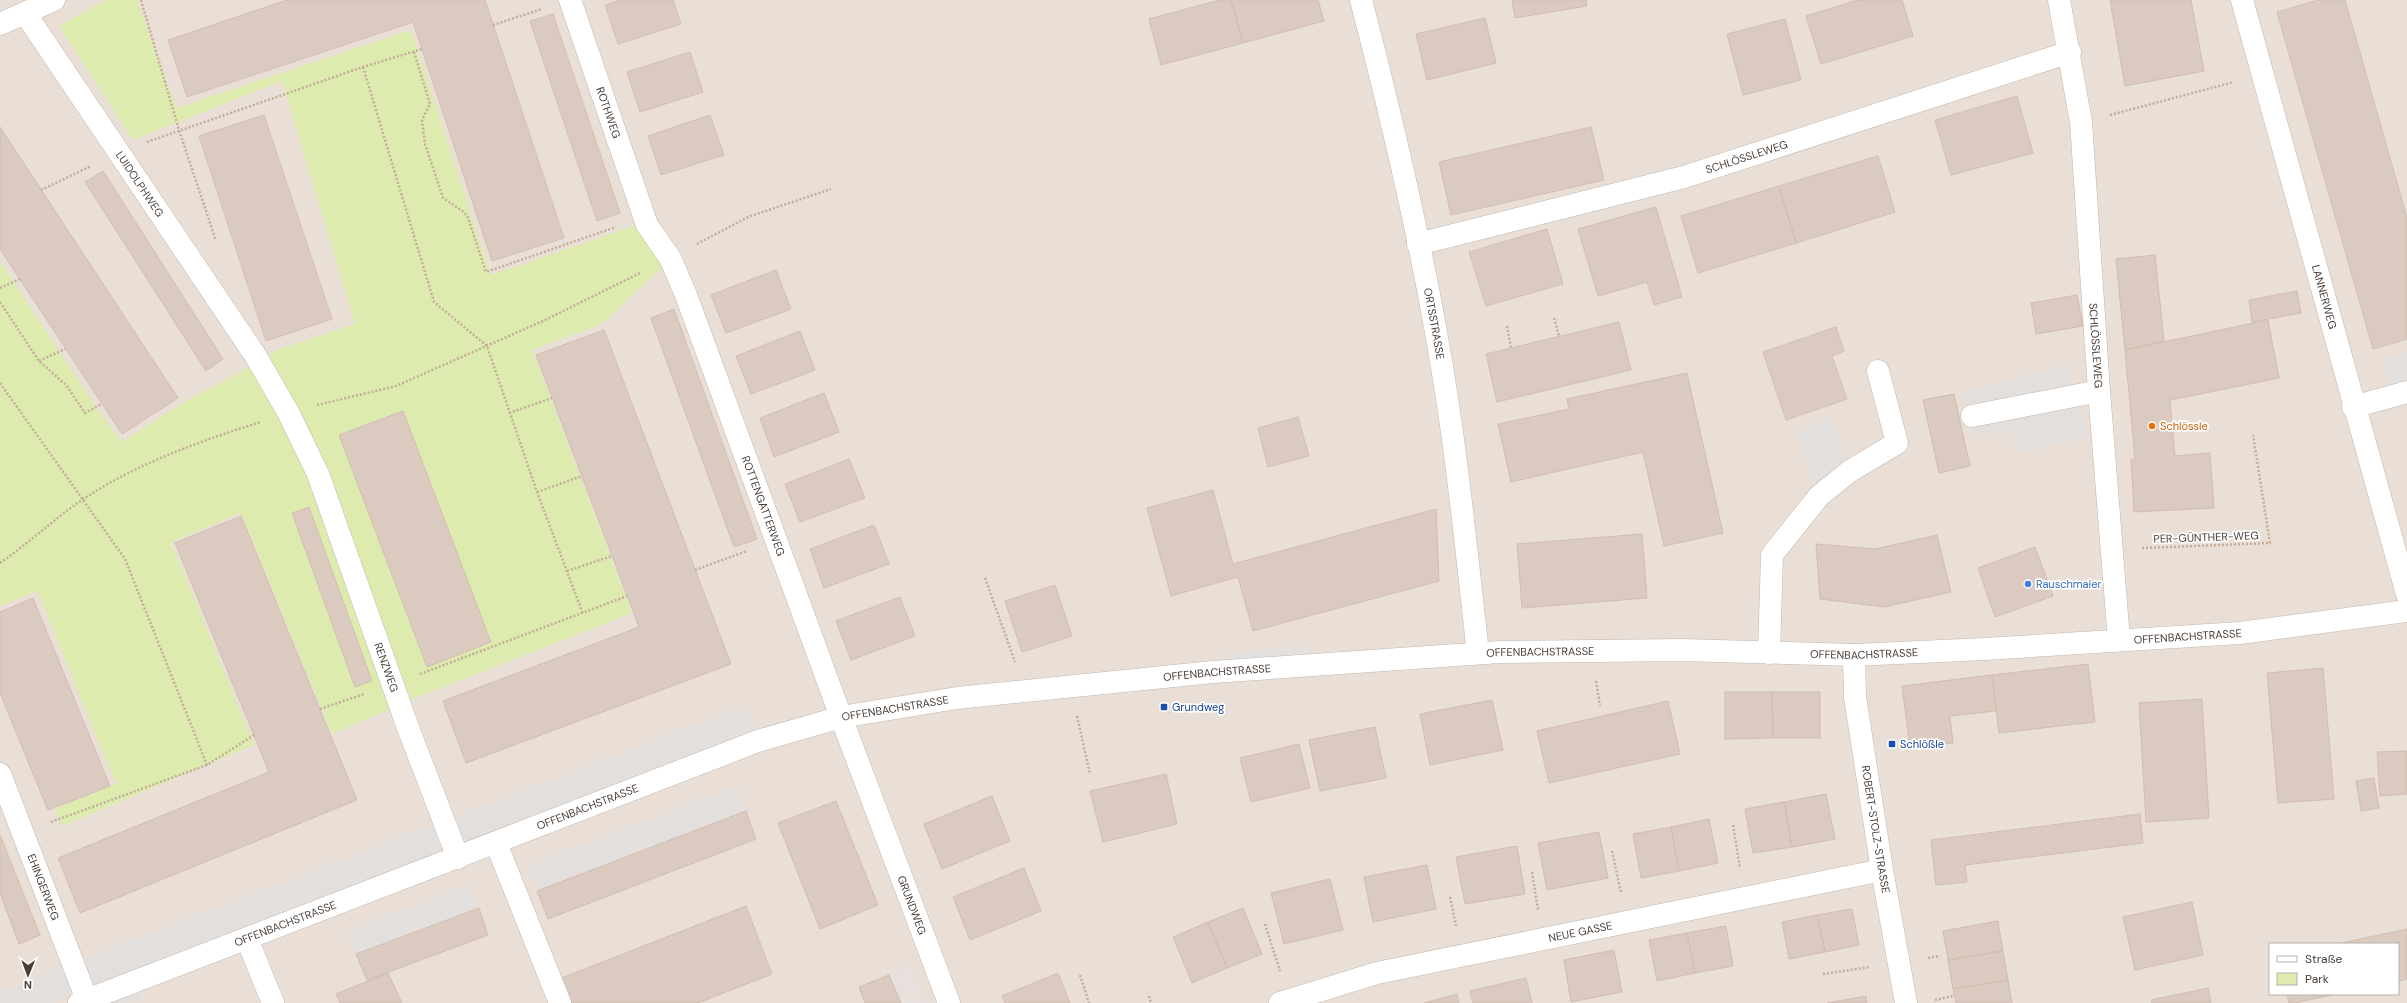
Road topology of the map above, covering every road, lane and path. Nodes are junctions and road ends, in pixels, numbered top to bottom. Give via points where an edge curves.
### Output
1 (54, 0) edge
2 (141, 0) edge
3 (570, 0) edge
4 (1360, 0) edge
5 (2059, 0) edge
6 (2242, 0) edge
7 (545, 8) dead end
8 (25, 13) junction
9 (0, 24) edge
10 (493, 25) dead end
11 (422, 49) dead end
12 (414, 52) junction
13 (2070, 52) junction
14 (362, 67) junction
15 (2262, 75) junction
16 (2081, 122) junction
17 (179, 130) junction
18 (831, 189) dead end
19 (646, 221) junction
20 (1418, 244) junction
21 (219, 248) dead end
22 (670, 258) junction
23 (20, 279) dead end
24 (0, 288) edge
25 (0, 302) edge
26 (1554, 318) dead end
27 (1507, 326) dead end
28 (1559, 336) dead end
29 (486, 346) junction
30 (65, 348) dead end
31 (1511, 348) dead end
32 (39, 361) junction
33 (1878, 371) dead end
34 (0, 383) edge
35 (2099, 391) junction
36 (2407, 392) edge
37 (552, 398) dead end
38 (102, 404) dead end
39 (2354, 407) junction
40 (288, 412) junction
41 (509, 413) junction
42 (1972, 416) dead end
43 (2253, 435) dead end
44 (582, 476) dead end
45 (537, 492) junction
46 (82, 500) junction
47 (777, 540) junction
48 (2137, 548) dead end
49 (612, 556) dead end
50 (0, 563) edge
51 (695, 570) dead end
52 (567, 571) junction
53 (985, 578) dead end
54 (2407, 594) edge
55 (627, 596) dead end
56 (2407, 611) edge
57 (583, 614) junction
58 (2119, 640) junction
59 (1478, 652) junction
60 (1769, 654) junction
61 (1854, 655) junction
62 (416, 676) dead end
63 (1071, 686) junction
64 (1025, 691) junction
65 (841, 717) junction
66 (254, 735) dead end
67 (206, 765) junction
68 (0, 774) edge
69 (1090, 774) dead end
70 (1733, 825) dead end
71 (23, 832) junction
72 (496, 843) junction
73 (1612, 851) dead end
74 (458, 858) junction
75 (1882, 870) junction
76 (1532, 872) dead end
77 (1745, 898) junction
78 (1627, 923) junction
79 (1265, 924) dead end
80 (247, 939) junction
81 (1543, 940) junction
82 (1899, 962) junction
83 (1823, 974) dead end
84 (1080, 975) dead end
85 (1149, 996) dead end
86 (1953, 996) dead end
87 (83, 1001) edge
88 (1931, 1001) dead end
89 (1285, 1002) edge
90 (273, 1003) edge
91 (560, 1003) edge
92 (949, 1003) edge
93 (1089, 1003) edge
94 (1151, 1003) edge
95 (1906, 1003) edge

1 - 8 street
2 - 17 path
3 - 19 street, ROTHWEG
4 - 20 street, ORTSSTRASSE
5 - 13 street, SCHLÖSSLEWEG
6 - 15 street, LANNERWEG
7 - 10 path
8 - 9 street
8 - 40 street, LUIDOLPHWEG via 256,355
11 - 12 path
12 - 14 path
12 - 19 path via 430,104 422,120 425,144 443,198 464,212 468,218 486,272
13 - 16 street, SCHLÖSSLEWEG
13 - 20 street, SCHLÖSSLEWEG via 1684,177
14 - 17 path
14 - 29 path via 434,302
15 - 16 path
15 - 39 street, LANNERWEG
16 - 35 street, SCHLÖSSLEWEG
17 - 21 path
18 - 22 path via 748,217
19 - 22 street, ROTHWEG
20 - 59 street, ORTSSTRASSE via 1440,354 1464,522
22 - 29 path
22 - 47 street, ROTTENGATTERWEG
23 - 24 path
25 - 32 path
26 - 28 path
27 - 31 path
29 - 40 path via 396,386
29 - 41 path
30 - 32 path
32 - 38 path via 66,385 85,413
33 - 60 street via 1897,443 1850,471 1819,496 1772,555
34 - 46 path
35 - 42 street
35 - 58 street, SCHLÖSSLEWEG
36 - 39 street
37 - 41 path
39 - 54 street, LANNERWEG
40 - 46 path via 182,448
40 - 74 street, RENZWEG via 318,474 407,725
41 - 45 path
43 - 48 path, PER-GÜNTHER-WEG via 2270,543
44 - 45 path
45 - 52 path
46 - 50 path
46 - 67 path via 125,559
47 - 51 path
47 - 65 street, ROTTENGATTERWEG
49 - 52 path
52 - 57 path
53 - 64 path
55 - 57 path
56 - 58 street, OFFENBACHSTRASSE via 2240,633
57 - 62 path
58 - 61 street, OFFENBACHSTRASSE
59 - 60 street, OFFENBACHSTRASSE via 1598,649
59 - 63 street, OFFENBACHSTRASSE via 1213,672
60 - 61 street, OFFENBACHSTRASSE
61 - 75 street, ROBERT-STOLZ-STRASSE via 1855,697
63 - 64 street, OFFENBACHSTRASSE
63 - 69 path
64 - 65 street, OFFENBACHSTRASSE via 957,698
65 - 72 street, OFFENBACHSTRASSE via 758,741
65 - 92 street, GRUNDWEG
66 - 67 path
67 - 71 path
68 - 71 street, EHINGERWEG
70 - 77 path
71 - 87 street, EHINGERWEG
72 - 74 street, OFFENBACHSTRASSE
72 - 91 street
73 - 78 path
74 - 80 street, OFFENBACHSTRASSE
75 - 77 street, NEUE GASSE
75 - 82 street, ROBERT-STOLZ-STRASSE
76 - 81 path
77 - 78 street, NEUE GASSE
78 - 81 street, NEUE GASSE
79 - 89 path
80 - 87 street, OFFENBACHSTRASSE
80 - 90 street
81 - 89 street, NEUE GASSE via 1377,973
82 - 83 path
82 - 95 street, ROBERT-STOLZ-STRASSE
84 - 93 path
85 - 94 path
86 - 88 path

